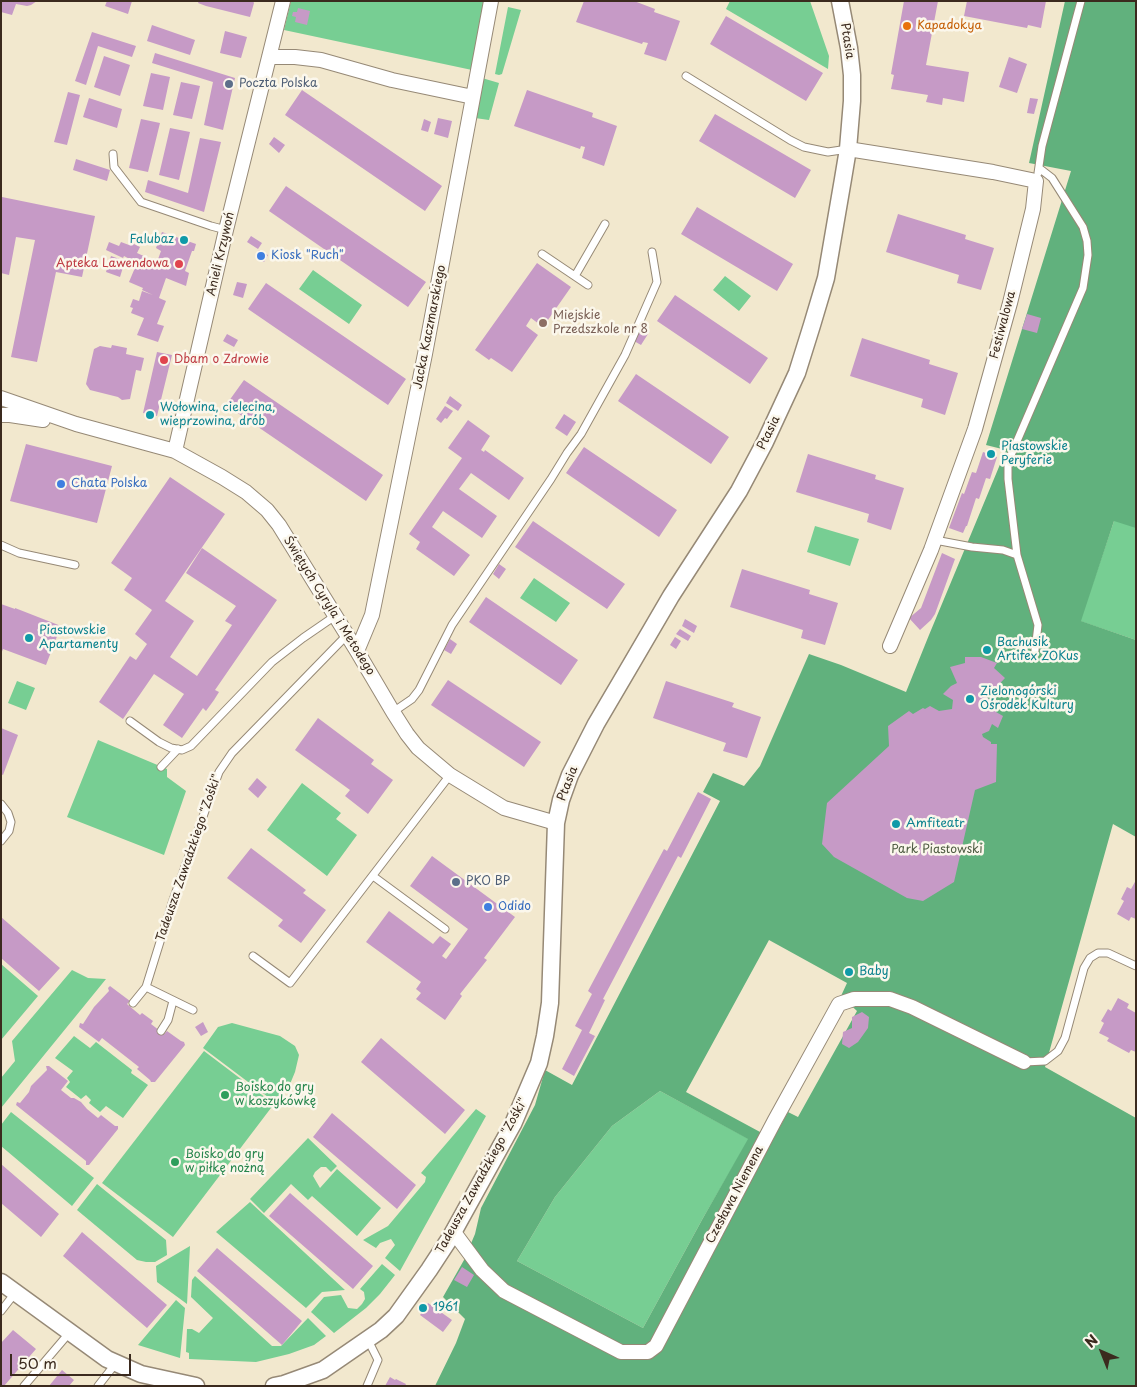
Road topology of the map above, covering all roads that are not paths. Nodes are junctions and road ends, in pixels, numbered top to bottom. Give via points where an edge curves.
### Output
1 (284, 1) edge
2 (490, 1) edge
3 (840, 1) edge
4 (1081, 1) edge
5 (269, 57) junction
6 (686, 76) dead end
7 (473, 97) junction
8 (848, 149) junction
9 (113, 154) dead end
10 (1038, 174) junction
11 (605, 224) dead end
12 (226, 230) junction
13 (652, 252) dead end
14 (542, 254) dead end
15 (575, 276) junction
16 (588, 285) dead end
17 (1, 398) edge
18 (1, 415) edge
19 (76, 424) junction
20 (175, 451) junction
21 (935, 540) junction
22 (1, 545) edge
23 (1017, 555) junction
24 (75, 566) dead end
25 (335, 616) junction
26 (347, 635) junction
27 (890, 646) dead end
28 (1035, 650) dead end
29 (357, 651) junction
30 (393, 712) junction
31 (130, 721) dead end
32 (178, 749) junction
33 (160, 767) dead end
34 (450, 775) junction
35 (1, 804) edge
36 (556, 823) junction
37 (1, 841) edge
38 (373, 876) junction
39 (446, 929) dead end
40 (254, 956) dead end
41 (1136, 966) edge
42 (146, 987) junction
43 (173, 1001) junction
44 (133, 1003) dead end
45 (193, 1010) dead end
46 (161, 1031) dead end
47 (1024, 1062) joint
48 (454, 1231) junction
49 (1, 1282) edge
50 (15, 1292) junction
51 (1, 1310) edge
52 (70, 1332) junction
53 (368, 1340) junction
54 (116, 1363) junction
55 (24, 1386) edge
56 (98, 1386) edge
57 (196, 1386) edge
58 (274, 1386) edge
59 (367, 1386) edge

1 - 5 street, Anieli Krzywoń
2 - 7 street, Jacka Kaczmarskiego
3 - 8 street, Ptasia via 852,75
4 - 10 lane via 1042,146
5 - 7 street via 322,60 392,80
5 - 12 street, Anieli Krzywoń
6 - 8 lane via 804,147 828,152
7 - 29 street, Jacka Kaczmarskiego via 372,615
8 - 10 street via 993,172
8 - 36 street, Ptasia via 826,278 797,373 739,491 671,596 596,724 570,776
9 - 12 lane via 114,166 141,202
10 - 21 street, Festiwalowa via 1033,209 975,429
10 - 23 lane via 1052,178 1083,227 1088,255 1082,288 1008,462
11 - 15 lane
12 - 20 street, Anieli Krzywoń
13 - 30 lane via 657,282 625,355 581,434 452,625 419,690
14 - 15 lane
15 - 16 lane
17 - 19 street
18 - 19 street
19 - 20 street, Świętych Cyryla i Metodego
20 - 25 street, Świętych Cyryla i Metodego via 246,492 266,510 279,525
21 - 23 lane
21 - 27 street, Festiwalowa
22 - 24 lane via 19,553
23 - 28 lane via 1038,625
25 - 26 street, Świętych Cyryla i Metodego
25 - 32 lane via 272,662 191,746
26 - 29 street, Świętych Cyryla i Metodego
26 - 42 lane, Tadeusza Zawadzkiego "Zośki" via 232,753 219,772
29 - 30 street, Świętych Cyryla i Metodego
30 - 34 street, Świętych Cyryla i Metodego via 418,748
31 - 32 lane via 159,742
32 - 33 lane
34 - 36 street, Świętych Cyryla i Metodego via 504,808
34 - 38 lane
35 - 37 lane via 11,822
36 - 48 street, Tadeusza Zawadzkiego "Zośki" via 550,1003 539,1063 513,1124
38 - 39 lane
38 - 40 lane via 290,983
41 - 47 lane via 1108,953 1098,953 1090,958 1058,1051 1045,1061
42 - 43 lane
42 - 44 lane
43 - 45 lane
43 - 46 lane
47 - 48 street, Czesława Niemena via 890,999 854,999 839,1004 656,1346 648,1352 621,1352 504,1291 482,1270
48 - 53 street, Tadeusza Zawadzkiego "Zośki" via 396,1316
49 - 50 street
50 - 51 lane
50 - 52 street
52 - 54 street
52 - 55 lane
53 - 58 street, Tadeusza Zawadzkiego "Zośki" via 322,1370
53 - 59 lane via 378,1360
54 - 56 lane
54 - 57 street via 141,1374

